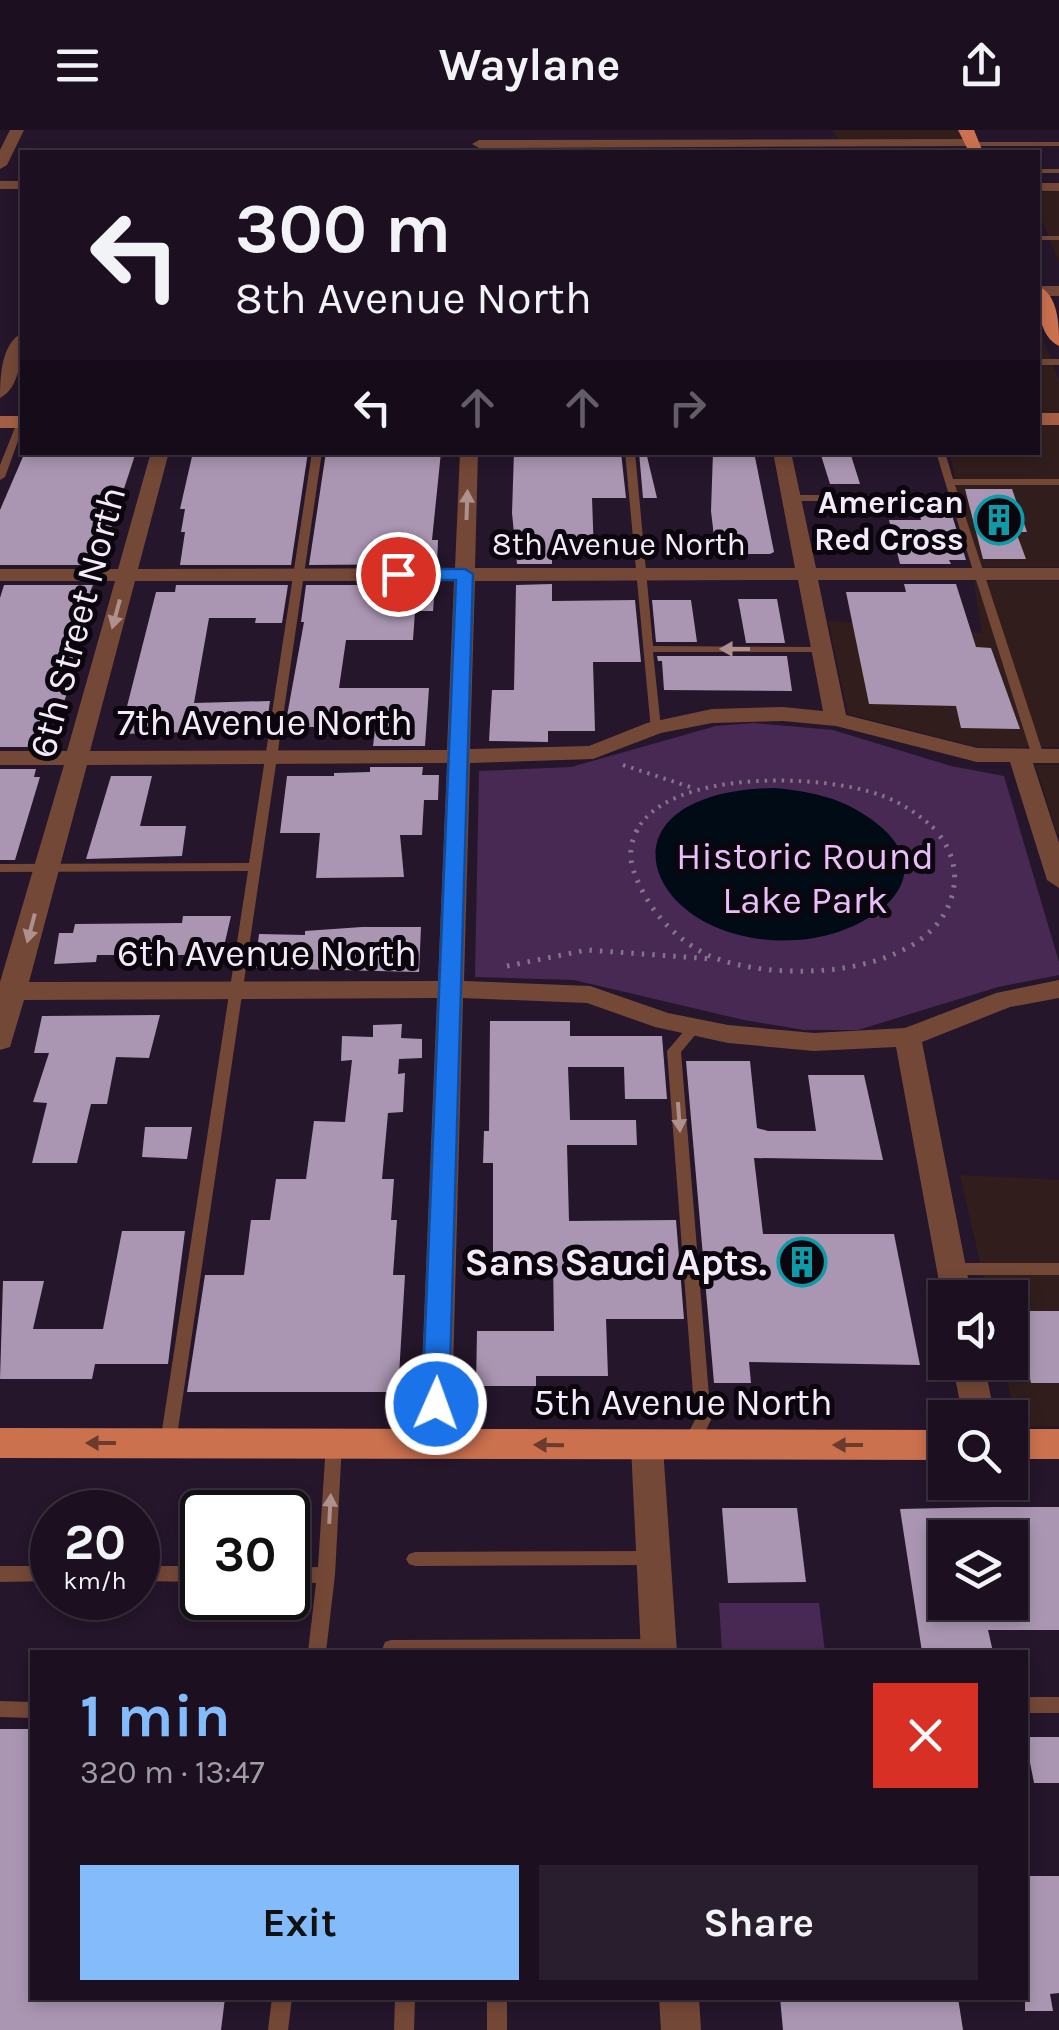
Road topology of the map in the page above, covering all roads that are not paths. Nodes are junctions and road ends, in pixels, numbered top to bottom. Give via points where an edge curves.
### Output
1 (18, 130) edge
2 (880, 137) edge
3 (480, 142) edge
4 (971, 142) edge
5 (1059, 144) edge
6 (812, 148) edge
7 (0, 164) edge
8 (1043, 315) edge
9 (1059, 340) edge
10 (20, 343) edge
11 (0, 393) edge
12 (20, 427) edge
13 (159, 455) edge
14 (317, 455) edge
15 (469, 455) edge
16 (630, 455) edge
17 (783, 455) edge
18 (941, 455) edge
19 (0, 477) edge
20 (950, 482) junction
21 (1059, 482) edge
22 (791, 498) junction
23 (954, 498) junction
24 (465, 574) junction
25 (807, 574) junction
26 (979, 574) junction
27 (1059, 574) edge
28 (0, 575) edge
29 (298, 575) junction
30 (642, 575) junction
31 (126, 576) junction
32 (648, 649) junction
33 (822, 650) junction
34 (836, 719) junction
35 (655, 728) junction
36 (271, 756) junction
37 (458, 756) junction
38 (1039, 756) edge
39 (77, 757) junction
40 (0, 758) edge
41 (0, 868) edge
42 (47, 868) junction
43 (254, 868) junction
44 (1059, 880) edge
45 (1059, 989) edge
46 (7, 991) edge
47 (236, 991) junction
48 (450, 991) junction
49 (694, 1027) junction
50 (908, 1036) junction
51 (0, 1042) edge
52 (1059, 1268) edge
53 (953, 1280) edge
54 (975, 1280) edge
55 (168, 1442) junction
56 (334, 1442) junction
57 (434, 1442) junction
58 (0, 1443) edge
59 (1028, 1444) edge
60 (1059, 1444) edge
61 (928, 1445) edge
62 (690, 1446) junction
63 (647, 1447) junction
64 (654, 1558) junction
65 (415, 1559) dead end
66 (0, 1574) edge
67 (30, 1574) edge
68 (310, 1576) edge
69 (326, 1576) junction
70 (317, 1650) edge
71 (390, 1650) edge
72 (659, 1650) edge
73 (1028, 1705) edge
74 (1059, 1705) edge
75 (0, 1710) edge
76 (30, 1710) edge
77 (282, 2000) edge
78 (406, 2000) edge
79 (497, 2000) edge
80 (679, 2000) edge
81 (278, 2030) edge
82 (404, 2030) edge
83 (496, 2030) edge
84 (680, 2030) edge

1 - 7 street
2 - 4 street
2 - 6 street
3 - 6 street
4 - 5 lane
8 - 9 main road
10 - 11 street
12 - 19 lane
13 - 31 street, 6th Street North
14 - 29 lane
24 -> 15 street
16 - 30 lane
17 - 22 street
18 - 20 lane
20 - 21 lane
20 - 23 lane
22 - 23 lane
22 - 25 street
23 - 26 lane
24 - 29 street, 8th Avenue North
24 - 30 street, 8th Avenue North
24 - 37 street
25 - 26 street, 8th Avenue North
25 - 30 street, 8th Avenue North
25 - 33 street
26 - 27 street, 8th Avenue North
26 - 38 lane
28 - 31 street, 8th Avenue North
29 - 31 street, 8th Avenue North
29 - 36 lane
30 - 32 lane
31 -> 39 street, 6th Street North
33 -> 32 lane
32 - 35 lane
33 - 34 street
34 - 35 street, 7th Avenue North via 712,716
34 - 38 street, 7th Avenue North via 977,755
35 - 37 street, 7th Avenue North via 593,752
36 - 37 street, 7th Avenue North
36 - 39 street, 7th Avenue North
36 - 43 lane
37 - 48 street
38 - 44 street
39 - 40 street, 7th Avenue North
39 - 42 street, 6th Street North
41 - 42 lane
42 - 43 lane
42 -> 46 street, 6th Street North
43 - 47 lane
45 - 50 street, 6th Avenue North via 1005,1000
46 - 47 street, 6th Avenue North
46 - 51 street, 6th Street North
47 - 48 street, 6th Avenue North
47 - 55 lane
48 - 49 street, 6th Avenue North via 590,995
48 - 57 street
49 - 50 street, 6th Avenue North via 814,1042
49 -> 62 lane via 674,1050 703,1420
50 - 53 street
52 - 54 lane
55 - 56 main road, 5th Avenue North
55 -> 58 main road, 5th Avenue North
56 - 57 main road, 5th Avenue North
69 -> 56 lane
63 -> 57 main road, 5th Avenue North
59 - 60 main road
61 -> 62 main road, 5th Avenue North
62 - 63 main road, 5th Avenue North
63 - 64 street
64 - 65 lane
64 - 72 street
66 - 67 lane
68 - 69 lane
69 - 70 lane
71 - 72 lane
73 - 74 lane
75 - 76 lane
77 - 81 lane
78 - 82 lane
79 - 83 lane
80 - 84 street

